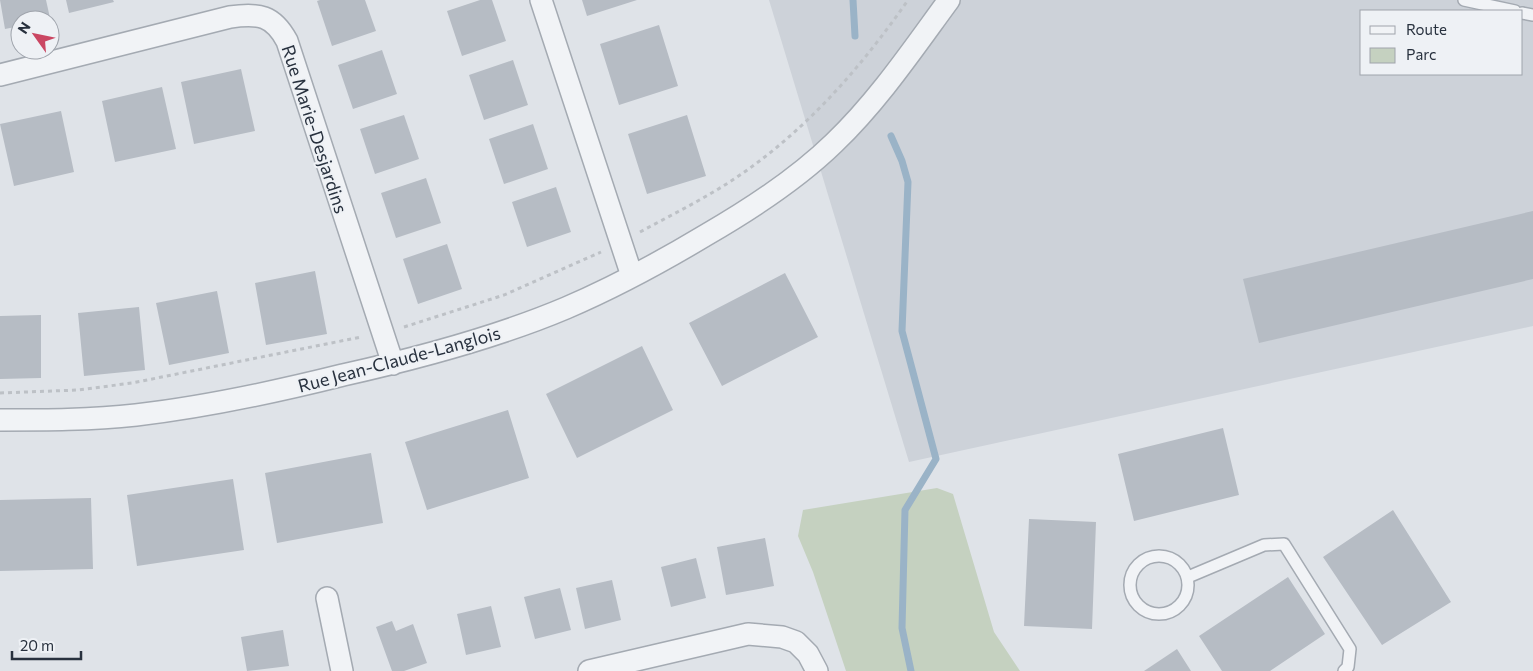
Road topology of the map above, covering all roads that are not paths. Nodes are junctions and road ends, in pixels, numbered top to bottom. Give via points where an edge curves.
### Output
1 (541, 0) edge
2 (950, 0) edge
3 (1464, 0) edge
4 (1510, 10) edge
5 (0, 75) edge
6 (632, 276) junction
7 (393, 364) junction
8 (0, 420) edge
9 (1188, 577) junction
10 (327, 598) dead end
11 (342, 671) edge
12 (589, 671) edge
13 (817, 671) edge
14 (1344, 671) edge

1 - 6 street
2 - 6 street, Rue Jean-Claude-Langlois via 890,81 834,144 792,179 741,214
3 - 4 lane
5 - 7 street, Rue Marie-Desjardins via 230,17 269,19 280,28 287,41
6 - 7 street, Rue Jean-Claude-Langlois via 566,308 513,328
7 - 8 street, Rue Jean-Claude-Langlois via 162,412 65,420
9 - 9 lane via 1176,560 1160,555 1150,557 1137,566 1130,591 1138,606 1149,612 1166,614 1185,599 1189,590
9 - 14 lane via 1264,545 1284,544 1350,648 1348,667
10 - 11 street
12 - 13 street via 748,634 782,637 796,642 808,654

